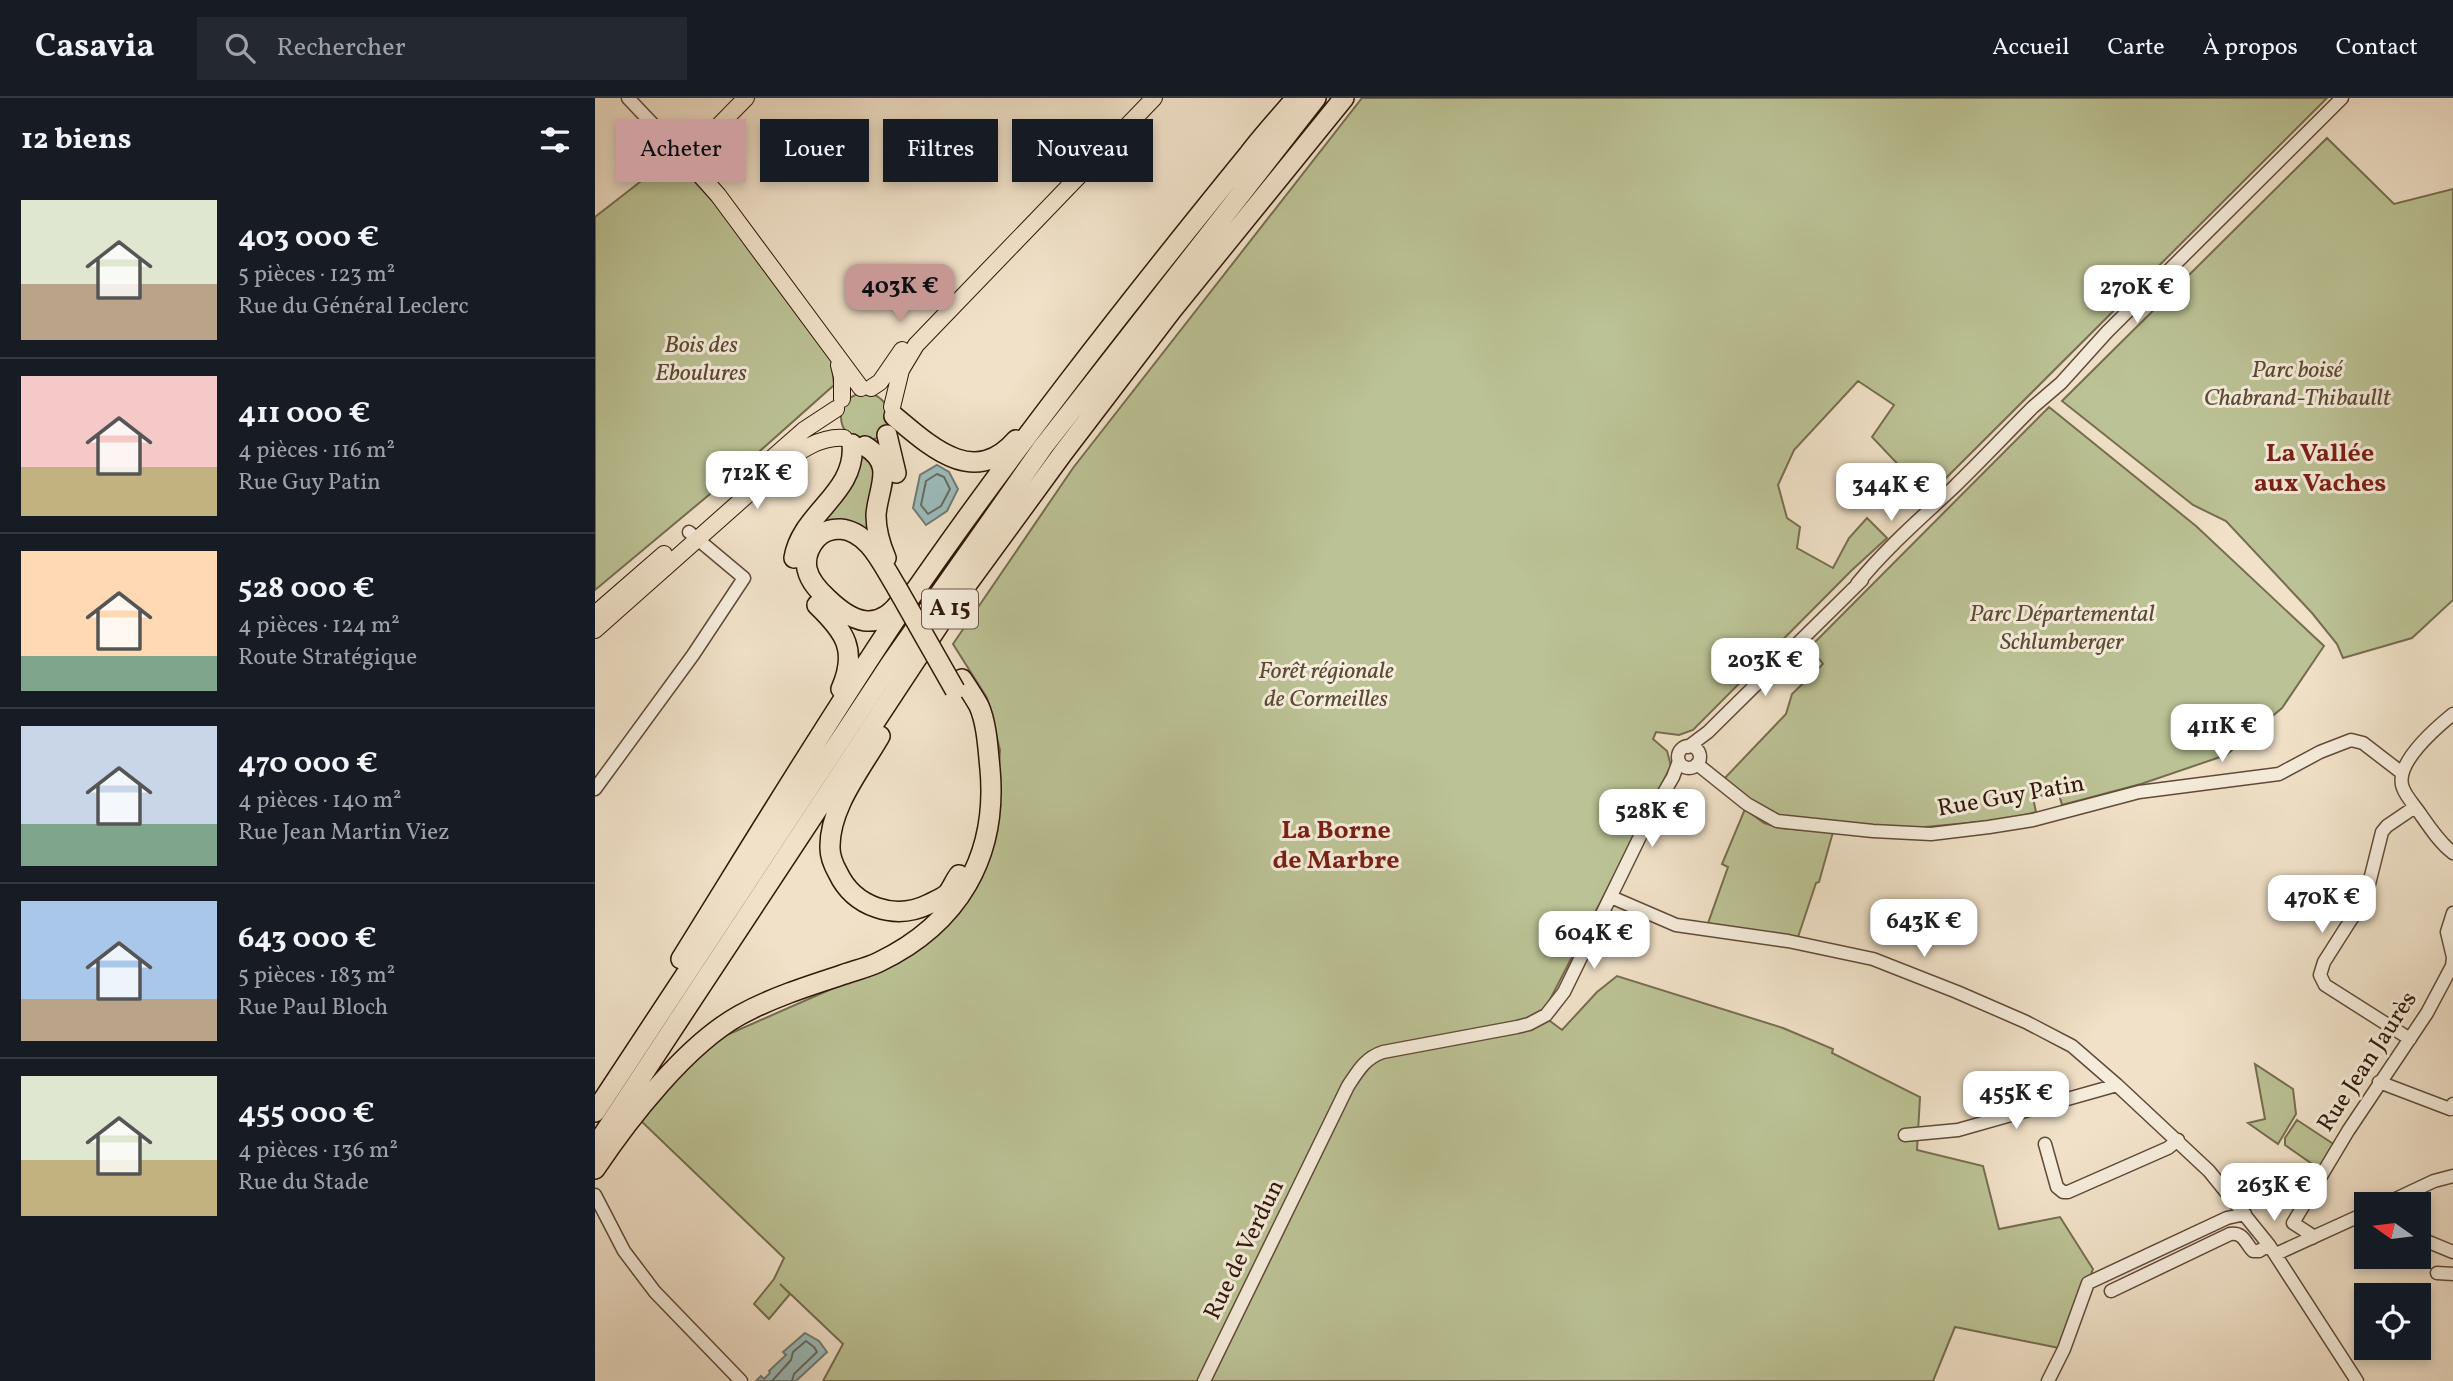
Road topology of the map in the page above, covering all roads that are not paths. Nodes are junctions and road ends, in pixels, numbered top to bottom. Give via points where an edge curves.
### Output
1 (628, 98) edge
2 (745, 98) edge
3 (1139, 98) edge
4 (1154, 98) edge
5 (1287, 98) edge
6 (1296, 98) edge
7 (1316, 98) edge
8 (1344, 98) edge
9 (2342, 98) edge
10 (648, 119) edge
11 (724, 119) edge
12 (1249, 152) junction
13 (705, 182) edge
14 (835, 352) junction
15 (1090, 354) junction
16 (866, 388) junction
17 (839, 404) junction
18 (893, 412) junction
19 (887, 435) junction
20 (854, 443) junction
21 (963, 524) junction
22 (692, 536) junction
23 (901, 583) junction
24 (595, 614) edge
25 (595, 630) edge
26 (959, 685) junction
27 (899, 687) junction
28 (2453, 714) edge
29 (819, 737) junction
30 (1690, 759) junction
31 (2402, 773) junction
32 (595, 789) edge
33 (2416, 807) junction
34 (2453, 853) edge
35 (1611, 897) junction
36 (2453, 913) edge
37 (2453, 958) edge
38 (2410, 1039) junction
39 (642, 1041) junction
40 (2379, 1082) junction
41 (2117, 1085) junction
42 (2453, 1104) edge
43 (595, 1112) edge
44 (1905, 1135) dead end
45 (2178, 1140) junction
46 (2045, 1144) dead end
47 (595, 1147) edge
48 (595, 1169) edge
49 (2453, 1176) edge
50 (2411, 1192) edge
51 (595, 1195) edge
52 (2245, 1214) junction
53 (2354, 1220) edge
54 (2312, 1238) junction
55 (2431, 1243) edge
56 (2272, 1250) junction
57 (2453, 1252) edge
58 (2437, 1273) dead end
59 (2453, 1274) edge
60 (2111, 1291) dead end
61 (741, 1381) edge
62 (1204, 1381) edge
63 (2048, 1381) edge
64 (2357, 1381) edge

1 - 10 street
2 - 11 main road
3 - 16 main road via 908,342 883,379
4 - 18 main road via 916,345 901,370
5 - 12 highway
6 - 12 highway
7 - 39 highway, A 15 via 1043,447 891,663
8 - 27 highway, A 15 via 1063,453 952,605
9 - 30 street, Rue de Verdun via 2050,385 1935,511 1708,733
12 - 15 highway
13 - 14 main road
14 - 16 main road
14 - 17 main road via 842,377
15 - 18 highway via 1013,444 986,461 969,463 949,457
15 - 21 highway
16 - 17 main road via 850,391
16 - 18 main road via 884,395
17 - 20 main road via 836,425
17 - 22 main road via 804,430
18 - 19 main road
19 - 20 main road via 875,444
19 - 23 highway via 896,471 888,538
20 - 22 main road via 828,439 795,455
20 - 23 highway via 877,456 884,469 877,530
20 - 29 highway via 846,479 804,532 795,555 800,582 842,631 849,652 848,673
21 - 23 highway via 894,610 869,622 849,617 815,586 807,566 808,553 822,533 834,529 854,532
21 - 29 highway
22 - 24 main road
22 - 25 main road
22 - 32 street via 744,578
23 - 26 highway, bridge
26 - 27 highway via 981,772 977,833 946,895 905,911 868,906 850,893 830,850 832,824 891,718
26 - 48 highway via 980,709 993,795 984,848 956,902 925,935 879,962 785,994 739,1016 702,1042 614,1141
27 - 47 highway, A 15
28 - 31 street via 2428,735
29 - 39 highway via 679,964
30 - 31 street, Rue Guy Patin via 1747,804 1777,821 1931,834 2033,820 2139,792 2279,774 2351,740 2363,743
30 - 35 street, Rue de Verdun via 1648,820
31 - 33 street via 2403,788
33 - 34 street
33 - 38 street via 2382,832 2367,896 2320,975 2325,985
35 - 41 street via 1676,925 1831,949 1913,973 2072,1046
35 - 62 street, Rue de Verdun via 1551,1011 1529,1024 1375,1054 1360,1068
36 - 37 street, Rue Jean Jaurès via 2447,932
37 - 38 street, Rue Jean Jaurès
38 - 40 street, Rue Jean Jaurès
39 - 43 highway, A 15
40 - 42 street via 2450,1109
40 - 54 street, Rue Jean Jaurès via 2293,1223
41 - 44 street via 1958,1130
41 - 45 street
45 - 46 street via 2068,1192 2057,1187
45 - 52 street
49 - 50 street
51 - 61 street via 624,1251 655,1292
52 - 56 street
52 - 63 street via 2227,1218 2088,1283
53 - 54 street
54 - 56 street
55 - 57 street
56 - 60 street via 2253,1251 2243,1237 2230,1234
56 - 64 street
58 - 59 street

